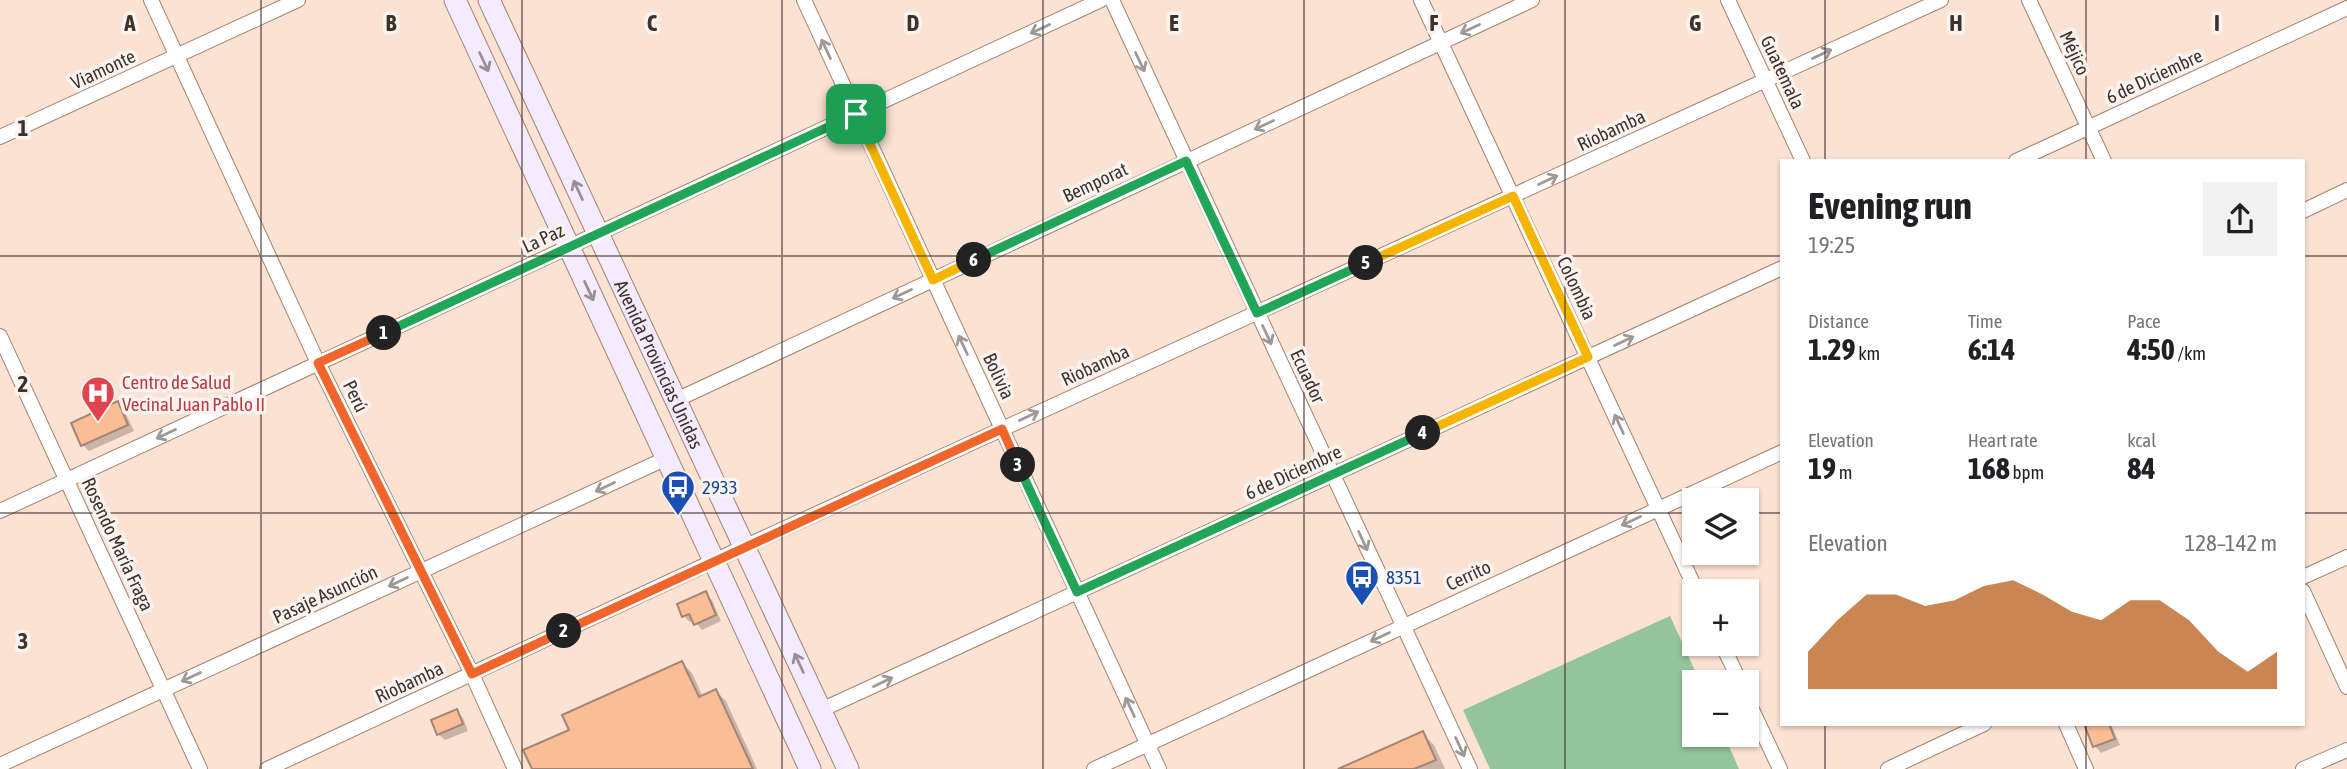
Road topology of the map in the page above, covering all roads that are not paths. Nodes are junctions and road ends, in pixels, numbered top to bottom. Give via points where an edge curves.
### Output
1 (151, 0) edge
2 (298, 0) edge
3 (455, 0) edge
4 (489, 0) edge
5 (804, 0) edge
6 (1101, 0) edge
7 (1112, 0) edge
8 (1422, 0) edge
9 (1532, 0) edge
10 (1728, 0) edge
11 (1941, 0) edge
12 (2029, 0) edge
13 (2343, 0) edge
14 (2347, 8) edge
15 (1441, 42) junction
16 (177, 56) junction
17 (1765, 80) junction
18 (856, 114) junction
19 (2088, 128) junction
20 (0, 137) edge
21 (1802, 159) edge
22 (2020, 159) edge
23 (2103, 159) edge
24 (1186, 161) junction
25 (2347, 190) edge
26 (1513, 196) junction
27 (2305, 210) edge
28 (598, 233) junction
29 (569, 247) junction
30 (1780, 269) edge
31 (933, 280) junction
32 (1257, 313) junction
33 (0, 336) edge
34 (1588, 357) junction
35 (318, 363) junction
36 (676, 400) junction
37 (1002, 429) junction
38 (1780, 453) edge
39 (667, 458) junction
40 (1333, 475) junction
41 (67, 480) junction
42 (1658, 509) junction
43 (0, 511) edge
44 (744, 547) junction
45 (2347, 557) edge
46 (714, 561) junction
47 (421, 571) junction
48 (2305, 577) edge
49 (1691, 579) edge
50 (1077, 592) junction
51 (2305, 596) edge
52 (1403, 626) junction
53 (472, 674) junction
54 (2347, 687) edge
55 (164, 689) junction
56 (821, 710) junction
57 (1759, 725) edge
58 (1980, 726) edge
59 (2067, 726) edge
60 (1147, 745) junction
61 (2347, 750) edge
62 (0, 765) edge
63 (200, 769) edge
64 (267, 769) edge
65 (515, 769) edge
66 (810, 769) edge
67 (848, 769) edge
68 (1094, 769) edge
69 (1158, 769) edge
70 (1470, 769) edge
71 (1780, 769) edge
72 (1888, 769) edge
73 (2086, 769) edge
74 (2304, 769) edge

1 - 16 street, Perú
2 - 16 street, Viamonte
3 -> 29 main road, Avenida Provincias Unidas
28 -> 4 main road, Avenida Provincias Unidas
18 -> 5 street, Bolivia
6 -> 18 street, La Paz
7 -> 24 street, Ecuador
8 - 15 street, Colombia
9 -> 15 street, Bemporat
10 - 17 street, Guatemala
17 -> 11 street, Riobamba
12 - 19 street, Méjico
13 - 14 street
14 - 19 street, 6 de Diciembre
15 -> 24 street, Bemporat
15 - 26 street, Colombia
16 - 20 street, Viamonte
16 - 35 street, Perú
17 - 21 street, Guatemala
26 -> 17 street, Riobamba
18 - 28 street, La Paz
18 - 31 street, Bolivia
19 - 22 street, 6 de Diciembre
19 - 23 street, Méjico
24 - 31 street, Bemporat
24 - 32 street, Ecuador
25 - 27 street
26 - 32 street, Riobamba
26 - 34 street, Colombia
28 - 29 street, La Paz
28 - 36 main road, Avenida Provincias Unidas
29 - 35 street, La Paz
29 -> 39 main road, Avenida Provincias Unidas
34 -> 30 street, 6 de Diciembre
31 -> 36 street, Bemporat
37 -> 31 street, Bolivia
37 -> 32 street, Riobamba
32 -> 40 street, Ecuador
33 - 41 street, Rosendo María Fraga
34 - 40 street, 6 de Diciembre
42 -> 34 street, Colombia
35 -> 41 street, La Paz
35 - 47 street, Perú
36 - 44 main road, Avenida Provincias Unidas
37 - 44 street, Riobamba
37 - 50 street, Bolivia
38 - 42 street, Cerrito
39 - 46 main road, Avenida Provincias Unidas
39 -> 47 street, Pasaje Asunción
40 - 50 street, 6 de Diciembre
40 -> 52 street, Ecuador
41 - 43 street, La Paz
41 - 55 street, Rosendo María Fraga
42 - 49 street, Colombia
42 -> 52 street, Cerrito
44 - 46 street, Riobamba
56 -> 44 main road, Avenida Provincias Unidas
45 - 48 street
46 - 53 street, Riobamba
46 - 66 main road, Avenida Provincias Unidas
47 - 53 street, Perú
47 -> 55 street, Pasaje Asunción
56 -> 50 street, 6 de Diciembre
60 -> 50 street, Bolivia
51 - 54 street
52 -> 60 street, Cerrito
52 -> 70 street, Ecuador
53 - 64 street, Riobamba
53 - 65 street, Perú
55 - 62 street, Pasaje Asunción
55 - 63 street, Rosendo María Fraga
56 - 67 main road, Avenida Provincias Unidas
57 - 71 street
58 - 72 street
59 - 73 street
60 - 68 street, Cerrito
60 - 69 street, Bolivia
61 - 74 street

